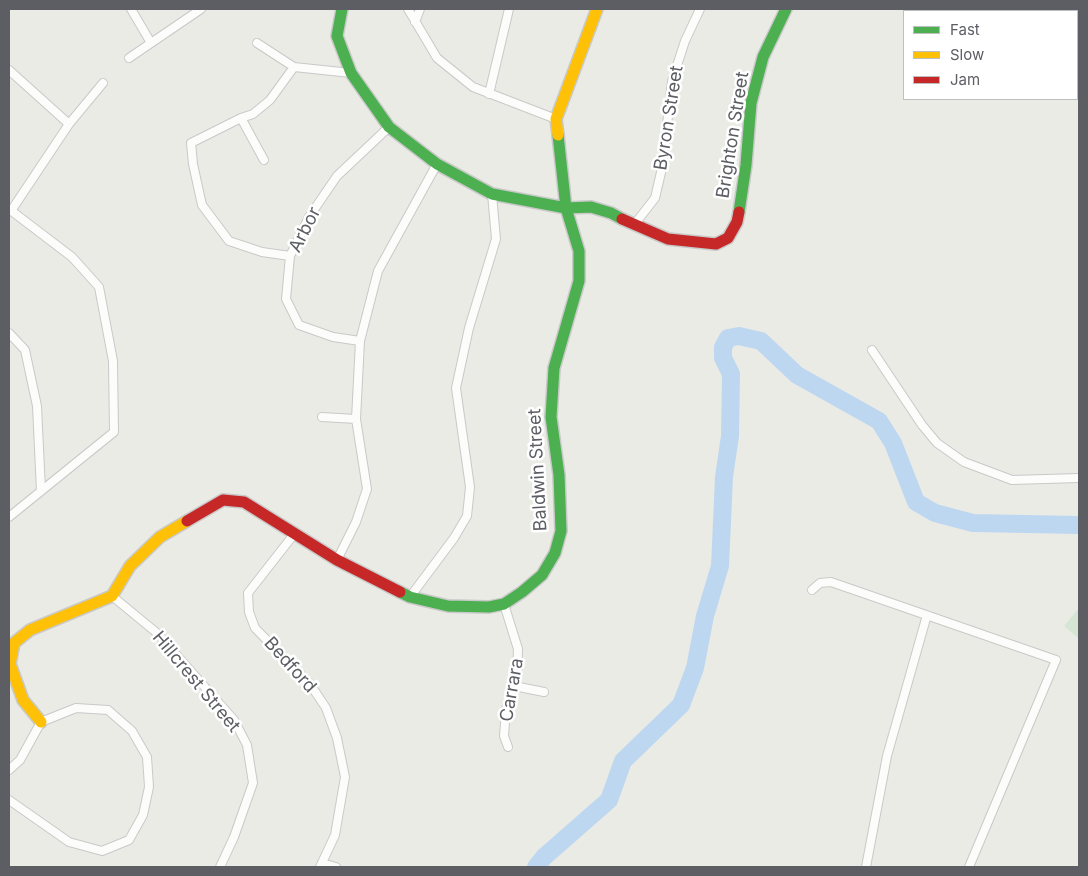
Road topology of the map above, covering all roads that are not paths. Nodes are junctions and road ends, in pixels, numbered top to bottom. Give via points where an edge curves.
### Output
1 (131, 9) edge
2 (200, 9) edge
3 (342, 9) edge
4 (408, 9) edge
5 (420, 9) edge
6 (509, 9) edge
7 (597, 9) edge
8 (700, 9) edge
9 (786, 9) edge
10 (414, 22) junction
11 (151, 43) junction
12 (257, 44) dead end
13 (129, 58) dead end
14 (294, 67) junction
15 (9, 70) edge
16 (351, 73) junction
17 (102, 85) dead end
18 (489, 94) junction
19 (241, 118) junction
20 (556, 119) junction
21 (69, 124) junction
22 (389, 127) junction
23 (264, 160) dead end
24 (437, 164) junction
25 (492, 194) junction
26 (566, 208) junction
27 (10, 210) edge
28 (634, 225) junction
29 (290, 256) junction
30 (9, 332) edge
31 (360, 341) junction
32 (872, 350) dead end
33 (322, 417) dead end
34 (356, 419) junction
35 (1079, 478) edge
36 (42, 491) junction
37 (9, 516) edge
38 (295, 533) junction
39 (337, 560) junction
40 (812, 590) dead end
41 (112, 596) junction
42 (410, 597) junction
43 (504, 604) junction
44 (927, 615) junction
45 (514, 686) junction
46 (544, 692) dead end
47 (41, 722) junction
48 (508, 747) dead end
49 (9, 770) edge
50 (9, 800) edge
51 (321, 865) edge
52 (220, 867) edge
53 (336, 867) edge
54 (866, 867) edge
55 (968, 867) edge

1 - 11 street
2 - 11 street
3 - 16 street via 337,36
4 - 10 street
5 - 10 street
6 - 18 street
7 - 20 street
8 - 28 street, Byron Street via 672,81 662,168 655,198
9 - 28 street, Brighton Street via 763,57 752,103 737,222 728,238 716,244 668,239
10 - 18 street via 437,58 473,87
11 - 13 street
12 - 14 street
14 - 16 street
14 - 19 street via 270,100 254,114
15 - 21 street
16 - 22 street
17 - 21 street
18 - 20 street
19 - 23 street
19 - 29 street via 191,143 202,205 229,241 262,252
20 - 26 street, Baldwin Street
21 - 27 street
22 - 24 street
22 - 29 street, Arbor via 337,176 309,217
24 - 25 street
24 - 31 street via 378,271
25 - 26 street
25 - 42 street via 496,239 469,328 456,388 470,487 467,516
26 - 28 street via 591,207
26 - 43 street, Baldwin Street via 579,251 579,281 554,368 552,417 561,531 555,553 542,575
27 - 36 street via 72,258 99,287 113,361 114,432
29 - 31 street, Arbor via 286,299 299,325 333,337
30 - 36 street via 25,350 37,406
31 - 34 street
32 - 35 street via 922,425 937,443 964,462 1012,480
33 - 34 street
34 - 39 street via 367,489 356,522
36 - 37 street
38 - 39 street, Baldwin Street
38 - 41 street, Baldwin Street via 244,502 223,500 160,537 130,566
38 - 51 street, Bedford via 248,593 249,612 256,628 310,684 326,708 337,738 345,777 335,835
39 - 42 street, Baldwin Street
40 - 44 street via 820,583 831,582
41 - 47 street via 30,630 14,643 10,664 22,700
41 - 52 street, Hillcrest Street via 157,633 234,720 247,745 253,783
42 - 43 street, Baldwin Street via 448,606
43 - 45 street, Carrara via 518,649
44 - 54 street via 887,756
44 - 55 street via 1056,660
45 - 46 street
45 - 48 street, Carrara via 506,709 504,736
47 - 49 street via 20,760
47 - 50 street via 76,708 108,710 132,731 147,758 149,787 143,815 129,840 102,851 69,842
51 - 53 street

